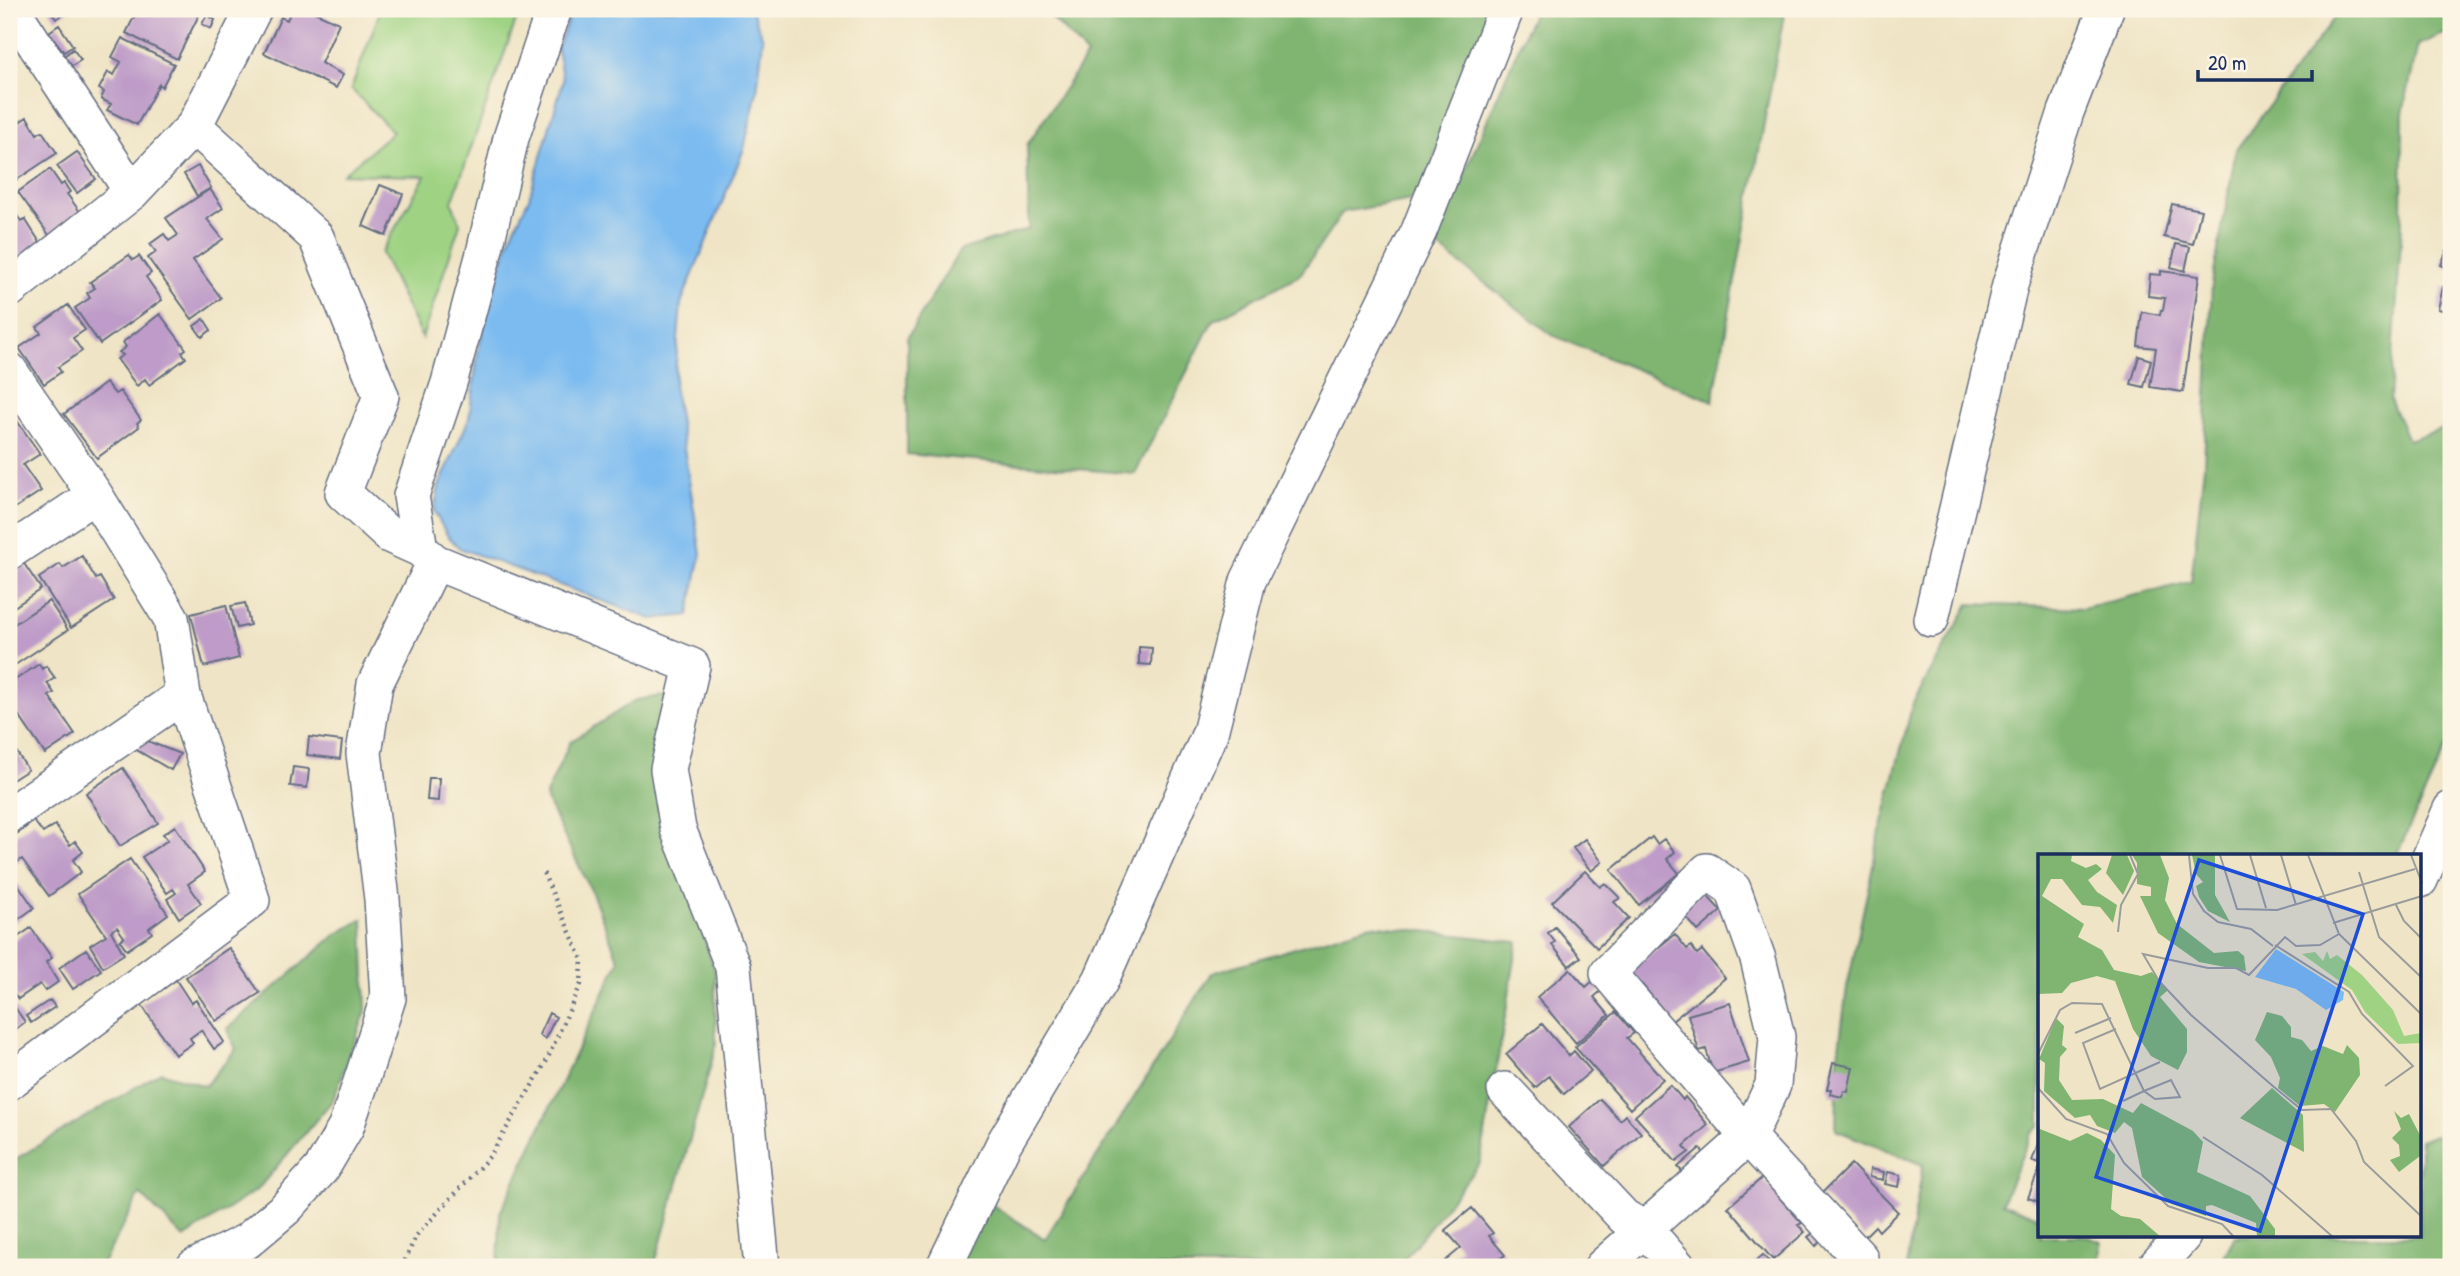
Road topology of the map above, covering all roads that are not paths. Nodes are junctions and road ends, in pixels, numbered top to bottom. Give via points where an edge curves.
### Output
1 (12, 9) edge
2 (254, 9) edge
3 (554, 9) edge
4 (1506, 9) edge
5 (2106, 9) edge
6 (194, 126) junction
7 (132, 192) junction
8 (9, 290) edge
9 (9, 370) edge
10 (95, 495) junction
11 (9, 552) edge
12 (428, 555) junction
13 (1931, 620) dead end
14 (183, 695) junction
15 (2451, 809) edge
16 (9, 815) edge
17 (2422, 875) edge
18 (9, 1082) edge
19 (1505, 1090) dead end
20 (1748, 1137) junction
21 (1645, 1229) junction
22 (2181, 1238) edge
23 (1860, 1258) dead end
24 (194, 1267) edge
25 (762, 1267) edge
26 (944, 1267) edge
27 (1602, 1267) edge
28 (1678, 1267) edge
29 (2155, 1267) edge

1 - 7 street
2 - 6 street
3 - 12 street via 511,138 449,383 411,496
4 - 26 street via 1419,230 1248,581 1210,733 1101,980 1004,1143
5 - 13 street via 2066,111 2010,285
6 - 7 street
6 - 12 street via 316,237 381,396 343,494 389,535
7 - 8 street
9 - 10 street
10 - 11 street
10 - 14 street via 171,618
12 - 24 street via 375,684 364,753 382,900 388,998 357,1095 346,1127 322,1168 286,1208 247,1241
12 - 25 street via 692,666 668,769 678,829 733,967
14 - 16 street
14 - 18 street via 252,900
15 - 17 street
19 - 21 street via 1624,1217
20 - 20 street via 1608,973 1707,871 1732,888 1758,959 1777,1037 1773,1085
20 - 21 street
20 - 23 street
21 - 27 street
21 - 28 street
22 - 29 street

